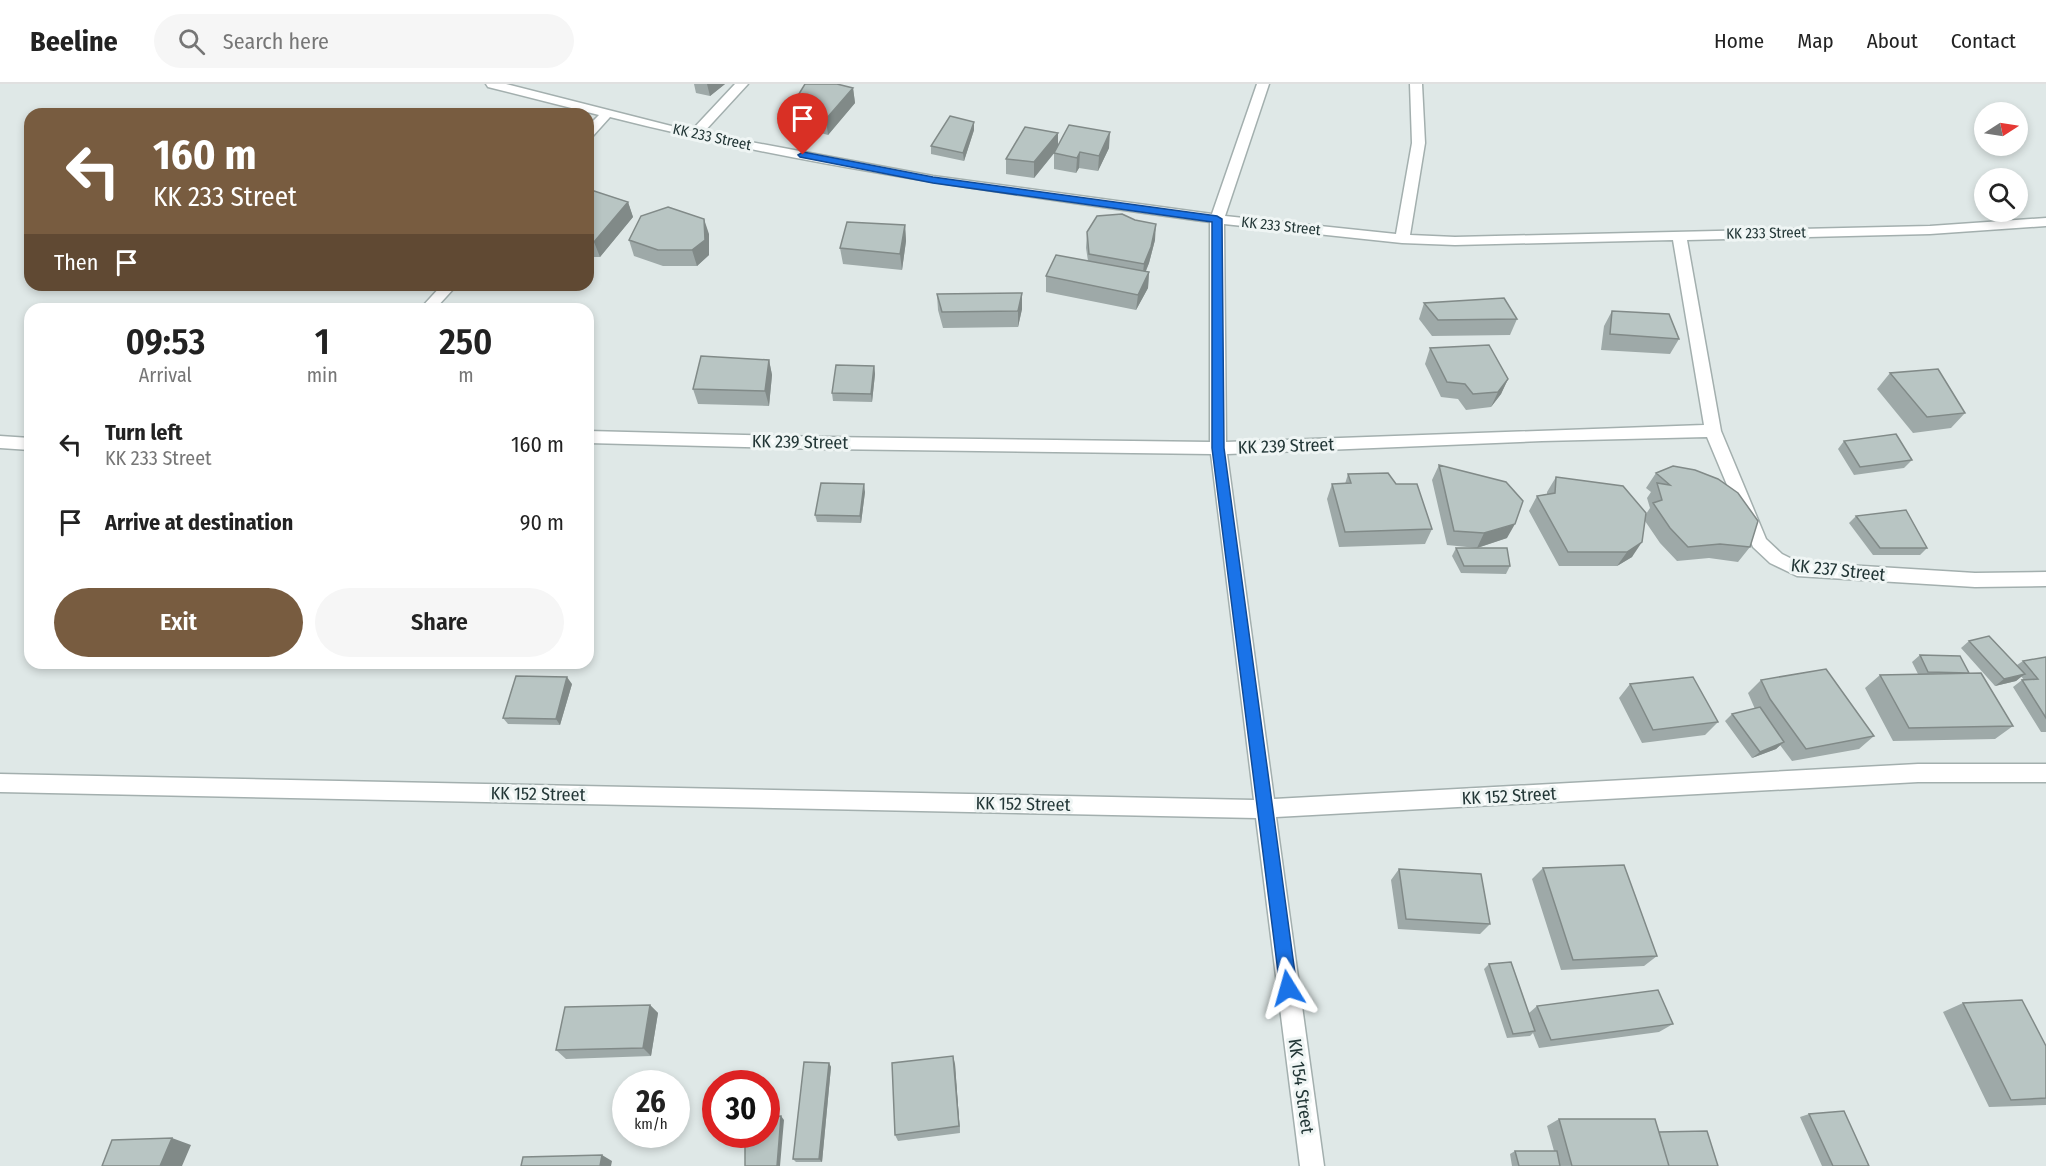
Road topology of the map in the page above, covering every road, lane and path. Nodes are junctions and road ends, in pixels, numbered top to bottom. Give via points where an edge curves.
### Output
1 (492, 84) edge
2 (742, 84) edge
3 (1263, 84) edge
4 (1416, 84) edge
5 (587, 108) edge
6 (594, 110) edge
7 (607, 113) junction
8 (594, 127) edge
9 (694, 135) junction
10 (1217, 219) junction
11 (2046, 222) edge
12 (1679, 234) junction
13 (1402, 239) junction
14 (444, 291) edge
15 (433, 303) edge
16 (1713, 431) junction
17 (594, 437) edge
18 (0, 442) edge
19 (24, 444) edge
20 (1218, 448) junction
21 (2046, 579) edge
22 (2046, 773) edge
23 (0, 783) edge
24 (1264, 809) junction
25 (1312, 1166) edge

1 - 5 street, KK 233 Street
2 - 9 street
3 - 10 street, KK 154 Street
4 - 13 street via 1420,111 1417,171
6 - 7 street, KK 233 Street
7 - 8 street
7 - 9 street, KK 233 Street
9 - 10 street, KK 233 Street via 933,180
10 - 13 street, KK 233 Street
10 - 20 street, KK 154 Street
11 - 12 street, KK 233 Street via 1930,230
12 - 13 street, KK 233 Street
12 - 16 street
14 - 15 street
16 - 20 street, KK 239 Street
16 - 21 street, KK 237 Street via 1759,542 1781,564 1797,569 1975,580
17 - 20 street, KK 239 Street
18 - 19 street
20 - 24 street, KK 154 Street
22 - 24 street, KK 152 Street via 1918,773
23 - 24 street, KK 152 Street
24 - 25 street, KK 154 Street

